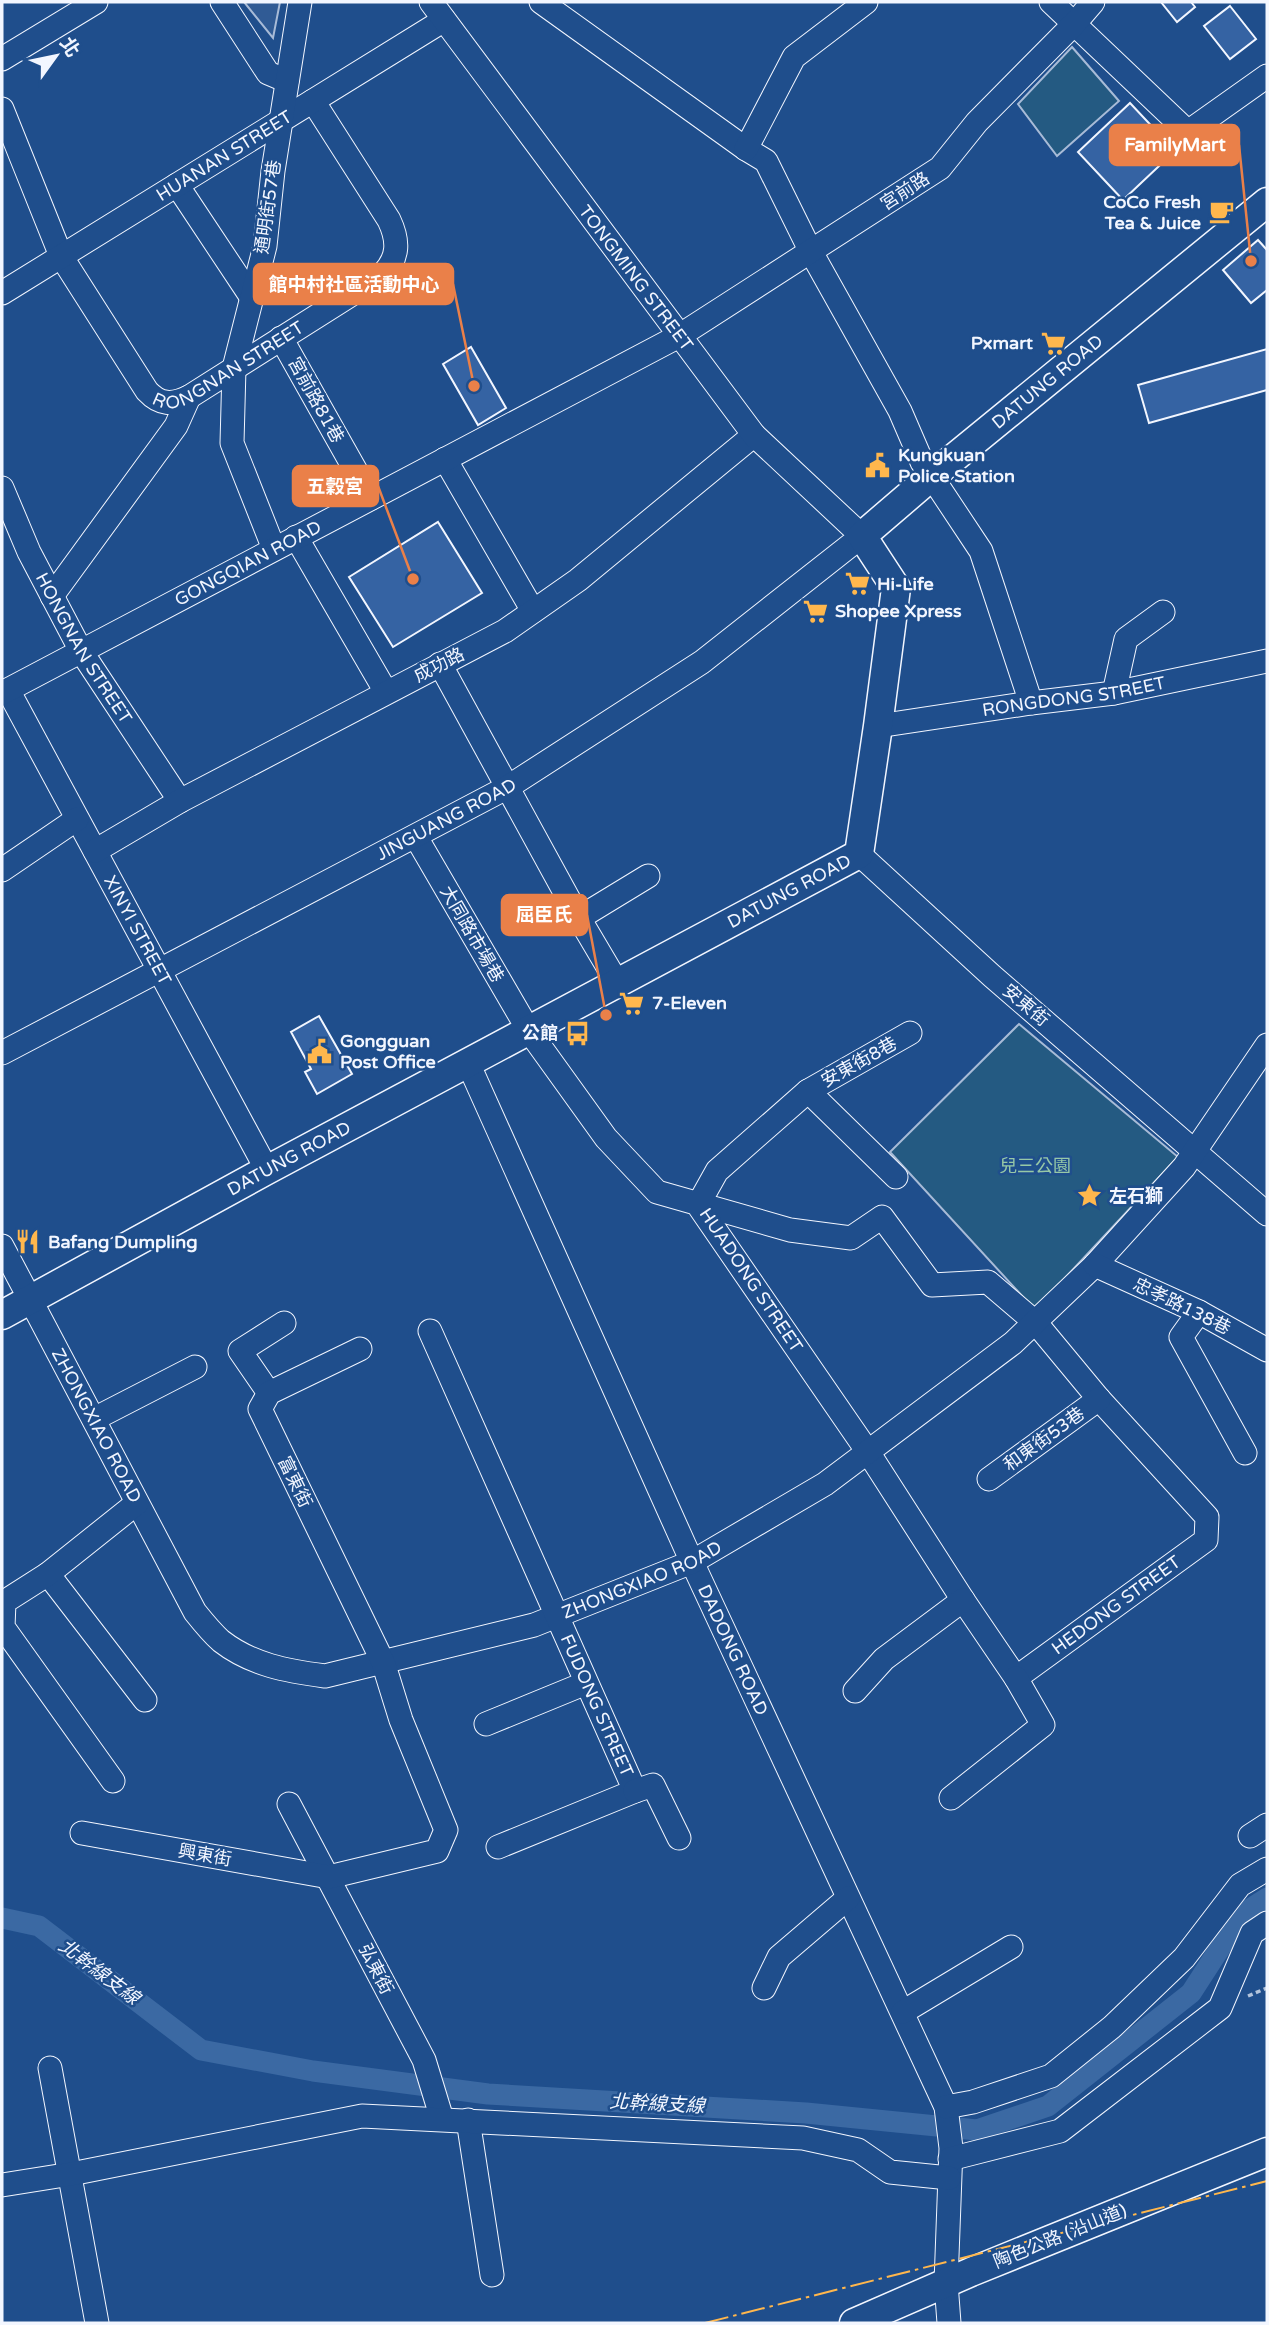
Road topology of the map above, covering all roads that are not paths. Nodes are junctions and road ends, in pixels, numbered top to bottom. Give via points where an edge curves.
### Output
1 (96, 2) edge
2 (222, 2) edge
3 (300, 2) edge
4 (541, 2) edge
5 (866, 2) edge
6 (1051, 2) edge
7 (1093, 2) edge
8 (438, 11) edge
9 (1075, 23) junction
10 (2, 58) edge
11 (1267, 76) edge
12 (287, 81) junction
13 (313, 101) junction
14 (2, 109) edge
15 (280, 121) junction
16 (746, 149) junction
17 (177, 185) junction
18 (1265, 208) edge
19 (811, 251) junction
20 (61, 256) junction
21 (2, 293) edge
22 (252, 298) junction
23 (679, 336) junction
24 (281, 338) junction
25 (234, 368) junction
26 (189, 397) junction
27 (754, 435) junction
28 (445, 459) junction
29 (933, 475) junction
30 (2, 488) edge
31 (371, 498) junction
32 (862, 536) junction
33 (296, 537) junction
34 (274, 549) junction
35 (52, 596) junction
36 (533, 611) junction
37 (1163, 612) dead end
38 (80, 651) junction
39 (1267, 661) edge
40 (440, 664) junction
41 (5, 691) edge
42 (386, 692) junction
43 (1114, 693) junction
44 (1031, 702) junction
45 (878, 726) junction
46 (508, 787) junction
47 (180, 800) junction
48 (78, 819) junction
49 (416, 837) junction
50 (95, 851) junction
51 (859, 854) junction
52 (2, 870) edge
53 (648, 876) dead end
54 (579, 918) junction
55 (159, 970) junction
56 (618, 984) junction
57 (529, 1031) junction
58 (910, 1033) dead end
59 (1267, 1045) edge
60 (2, 1054) edge
61 (468, 1063) junction
62 (808, 1091) junction
63 (1196, 1152) junction
64 (267, 1170) junction
65 (896, 1177) dead end
66 (698, 1205) junction
67 (1265, 1208) edge
68 (2, 1246) edge
69 (1095, 1265) junction
70 (31, 1299) junction
71 (1199, 1312) junction
72 (2, 1315) edge
73 (284, 1323) dead end
74 (1036, 1323) junction
75 (430, 1331) dead end
76 (360, 1349) dead end
77 (1267, 1350) edge
78 (195, 1367) dead end
79 (269, 1393) junction
80 (1099, 1399) junction
81 (94, 1419) junction
82 (868, 1452) junction
83 (1245, 1453) dead end
84 (989, 1479) dead end
85 (137, 1503) junction
86 (692, 1562) junction
87 (48, 1574) junction
88 (963, 1600) junction
89 (557, 1616) junction
90 (383, 1662) junction
91 (1016, 1678) junction
92 (586, 1683) junction
93 (855, 1691) dead end
94 (145, 1700) dead end
95 (486, 1724) dead end
96 (113, 1782) dead end
97 (635, 1791) junction
98 (951, 1798) dead end
99 (289, 1804) dead end
100 (82, 1833) dead end
101 (679, 1838) dead end
102 (498, 1847) dead end
103 (1267, 1869) edge
104 (329, 1877) junction
105 (848, 1898) junction
106 (1267, 1923) edge
107 (1011, 1947) dead end
108 (764, 1988) dead end
109 (903, 2012) junction
110 (50, 2068) dead end
111 (948, 2113) junction
112 (442, 2119) junction
113 (468, 2120) junction
114 (1267, 2152) edge
115 (950, 2169) junction
116 (71, 2174) junction
117 (2, 2185) edge
118 (492, 2275) dead end
119 (946, 2283) junction
120 (97, 2323) edge
121 (854, 2323) edge
122 (949, 2323) edge

1 - 10 street
2 - 12 street via 268,73
3 - 12 street, 通明街57巷
4 - 16 street
5 - 16 street via 794,57
6 - 9 street
7 - 9 street, 宮前路
8 - 13 street, HUANAN STREET
8 - 23 street, TONGMING STREET
9 - 11 street via 1188,132
9 - 19 street, 宮前路 via 976,122 940,168
12 - 15 street, 通明街57巷
13 - 15 street, HUANAN STREET
13 - 24 street, RONGNAN STREET via 389,220 396,256 382,275
14 - 20 street
15 - 17 street, HUANAN STREET
15 - 22 street, 通明街57巷 via 265,246
16 - 19 street via 766,161
17 - 20 street, HUANAN STREET
17 - 22 street
18 - 29 main road, DATUNG ROAD
19 - 23 street, 宮前路
19 - 29 street
20 - 21 street, HUANAN STREET
20 - 26 street, RONGNAN STREET via 155,400 178,402
22 - 25 street, 通明街57巷
23 - 27 street, TONGMING STREET
23 - 28 street, GONGQIAN ROAD
24 - 25 street, RONGNAN STREET
24 - 31 street, 宮前路81巷
25 - 26 street, RONGNAN STREET
25 - 34 street, 通明街57巷 via 232,443
26 - 35 street via 176,426
27 - 32 street, TONGMING STREET
27 - 36 street, 成功路 via 578,580
28 - 31 street, GONGQIAN ROAD
28 - 36 street
29 - 32 main road, DATUNG ROAD
29 - 44 street via 981,551
30 - 35 street, HONGNAN STREET
31 - 33 street, GONGQIAN ROAD
32 - 45 main road, DATUNG ROAD via 896,588
32 - 46 street, JINGUANG ROAD via 702,662
33 - 34 street, GONGQIAN ROAD
33 - 42 street
34 - 38 street, GONGQIAN ROAD
35 - 38 street, HONGNAN STREET
36 - 40 street, 成功路 via 505,631
37 - 43 street via 1126,639
38 - 41 street, GONGQIAN ROAD
38 - 47 street, HONGNAN STREET
39 - 43 street, RONGDONG STREET
40 - 42 street, 成功路
40 - 46 street
41 - 48 street, XINYI STREET
42 - 47 street, 成功路
43 - 44 street, RONGDONG STREET
44 - 45 street, RONGDONG STREET
45 - 51 main road, DATUNG ROAD
46 - 49 street, JINGUANG ROAD
46 - 54 street
47 - 50 street, 成功路
48 - 50 street, XINYI STREET
48 - 52 street
49 - 55 street, JINGUANG ROAD
49 - 57 street, 大同路市場巷
50 - 55 street, XINYI STREET
51 - 56 main road, DATUNG ROAD
51 - 63 street, 安東街
53 - 54 street
54 - 56 street
55 - 60 street, JINGUANG ROAD
55 - 64 street, XINYI STREET
56 - 57 main road, DATUNG ROAD
57 - 61 main road, DATUNG ROAD
57 - 66 street, 大同路市場巷 via 606,1138 657,1192
58 - 62 street, 安東街8巷
59 - 63 street, ZHONGXIAO ROAD
61 - 64 main road, DATUNG ROAD
61 - 86 street, DADONG ROAD
62 - 65 street
62 - 66 street, HUADONG STREET via 717,1171
63 - 67 street, 安東街
63 - 69 street, ZHONGXIAO ROAD
64 - 70 main road, DATUNG ROAD
66 - 74 street, HEDONG STREET via 790,1230 851,1238 882,1217 932,1285 988,1282
66 - 82 street, HUADONG STREET
68 - 70 street, ZHONGXIAO ROAD
69 - 71 street, 忠孝路138巷
69 - 74 street, ZHONGXIAO ROAD
70 - 72 main road, DATUNG ROAD
70 - 81 street, ZHONGXIAO ROAD
71 - 77 street, 忠孝路138巷
71 - 83 street via 1181,1337
73 - 79 street via 240,1351
74 - 80 street, HEDONG STREET
74 - 82 street, ZHONGXIAO ROAD
75 - 89 street, FUDONG STREET
76 - 79 street
78 - 81 street
79 - 90 street, 富東街 via 260,1409
80 - 84 street, 和東街53巷
80 - 91 street, HEDONG STREET via 1207,1517 1206,1540
81 - 85 street, ZHONGXIAO ROAD
82 - 86 street, ZHONGXIAO ROAD via 825,1484
82 - 88 street
85 - 87 street
85 - 90 street, ZHONGXIAO ROAD via 195,1612 220,1640 252,1660 325,1676
86 - 89 street, ZHONGXIAO ROAD
86 - 105 street, DADONG ROAD
87 - 94 street
87 - 96 street via 4,1602 3,1627
88 - 91 street
88 - 93 street via 884,1659
89 - 90 street, ZHONGXIAO ROAD
89 - 92 street, FUDONG STREET
90 - 104 street via 401,1720 446,1830 438,1851
91 - 98 street via 1043,1725
92 - 95 street
92 - 97 street, FUDONG STREET
97 - 101 street via 653,1785
97 - 102 street, FUDONG STREET
99 - 104 street, 弘東街
100 - 104 street, 興東街
103 - 111 street via 1240,1885 1184,1958 1112,2027 1051,2076
104 - 112 street, 弘東街 via 424,2060
105 - 108 street via 779,1957
105 - 109 street, DADONG ROAD
106 - 115 street via 1252,1933 1220,2008 1060,2131
107 - 109 street
109 - 111 street, DADONG ROAD
110 - 116 street
111 - 115 street
112 - 113 street
112 - 116 street via 362,2116
113 - 115 street via 803,2138 858,2151 890,2172
113 - 118 street
114 - 119 main road, 陶色公路 (沿山道)
115 - 119 street
116 - 117 street
116 - 120 street
119 - 121 main road, 陶色公路 (沿山道)
119 - 122 street

